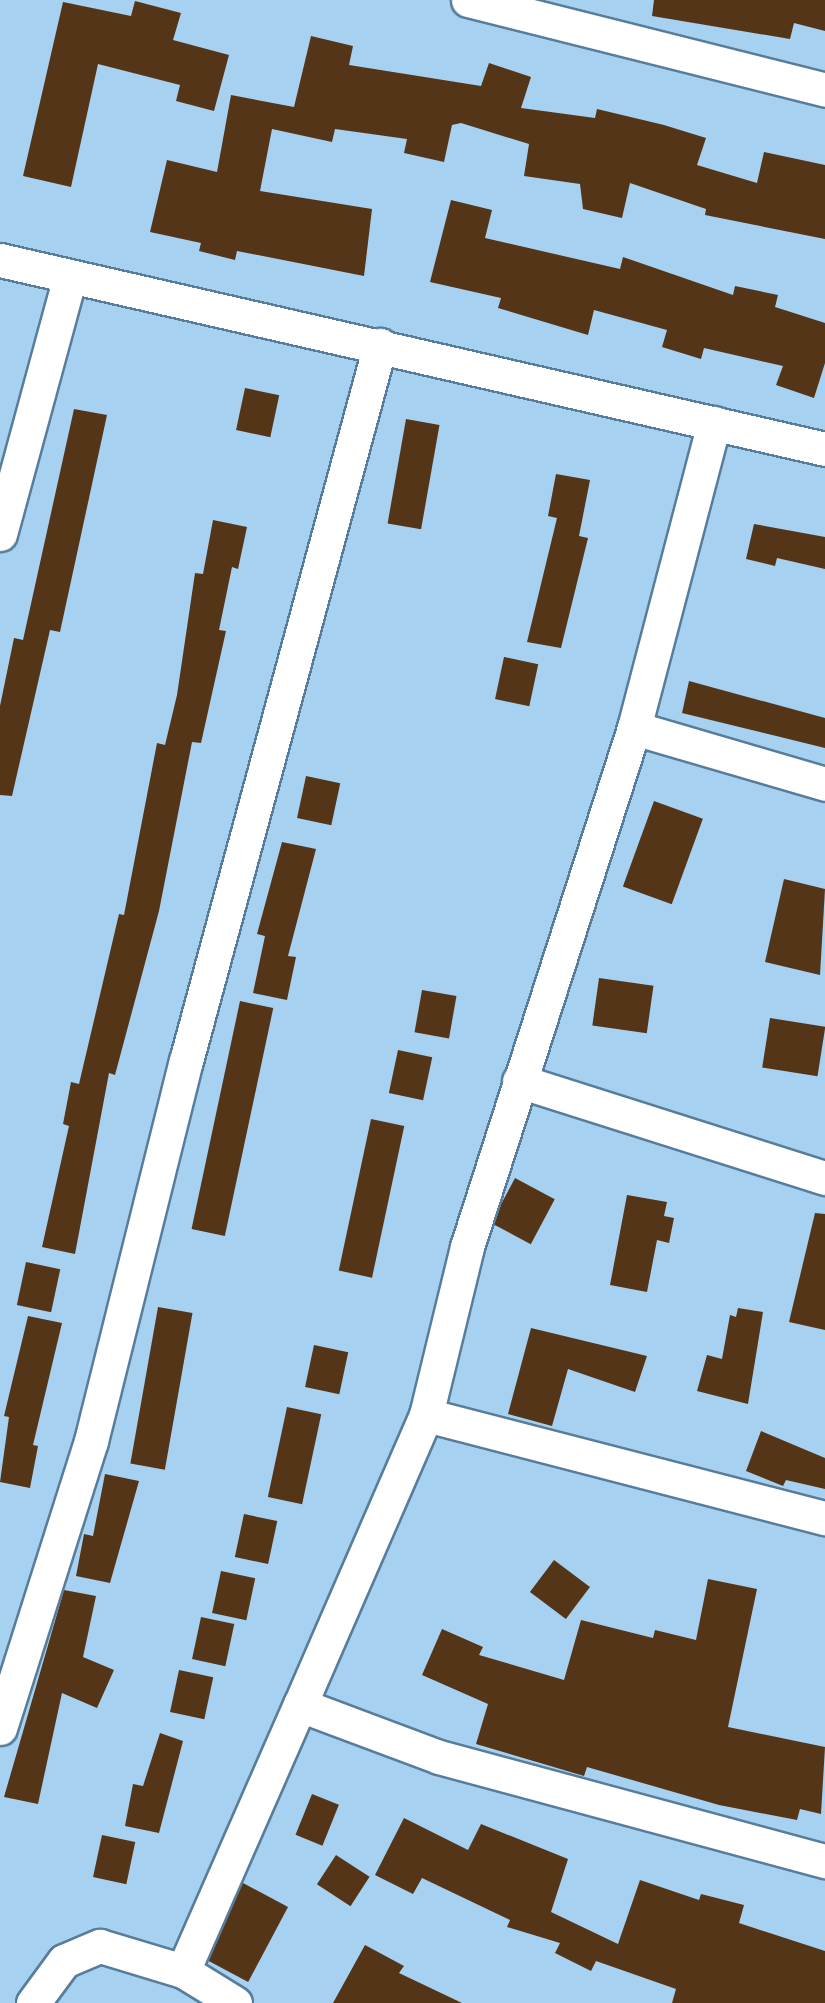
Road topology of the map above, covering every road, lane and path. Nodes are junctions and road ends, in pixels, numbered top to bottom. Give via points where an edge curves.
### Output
1 (468, 0) edge
2 (825, 90) edge
3 (0, 260) edge
4 (69, 276) junction
5 (380, 345) junction
6 (714, 423) junction
7 (825, 450) edge
8 (0, 534) edge
9 (635, 728) junction
10 (825, 784) edge
11 (519, 1081) junction
12 (825, 1178) edge
13 (426, 1415) junction
14 (825, 1518) edge
15 (300, 1705) junction
16 (0, 1728) edge
17 (825, 1861) edge
18 (183, 1971) junction
19 (33, 2003) edge
20 (235, 2003) edge

1 - 2 street
3 - 4 street
4 - 5 street
4 - 8 street
5 - 6 street
5 - 16 street via 186,1061 91,1441
6 - 7 street
6 - 9 street
9 - 10 street
9 - 11 street
11 - 12 street
11 - 13 street via 467,1247
13 - 14 street
13 - 15 street
15 - 17 street via 439,1757
15 - 18 street
18 - 19 street via 100,1946 80,1951
18 - 20 street

